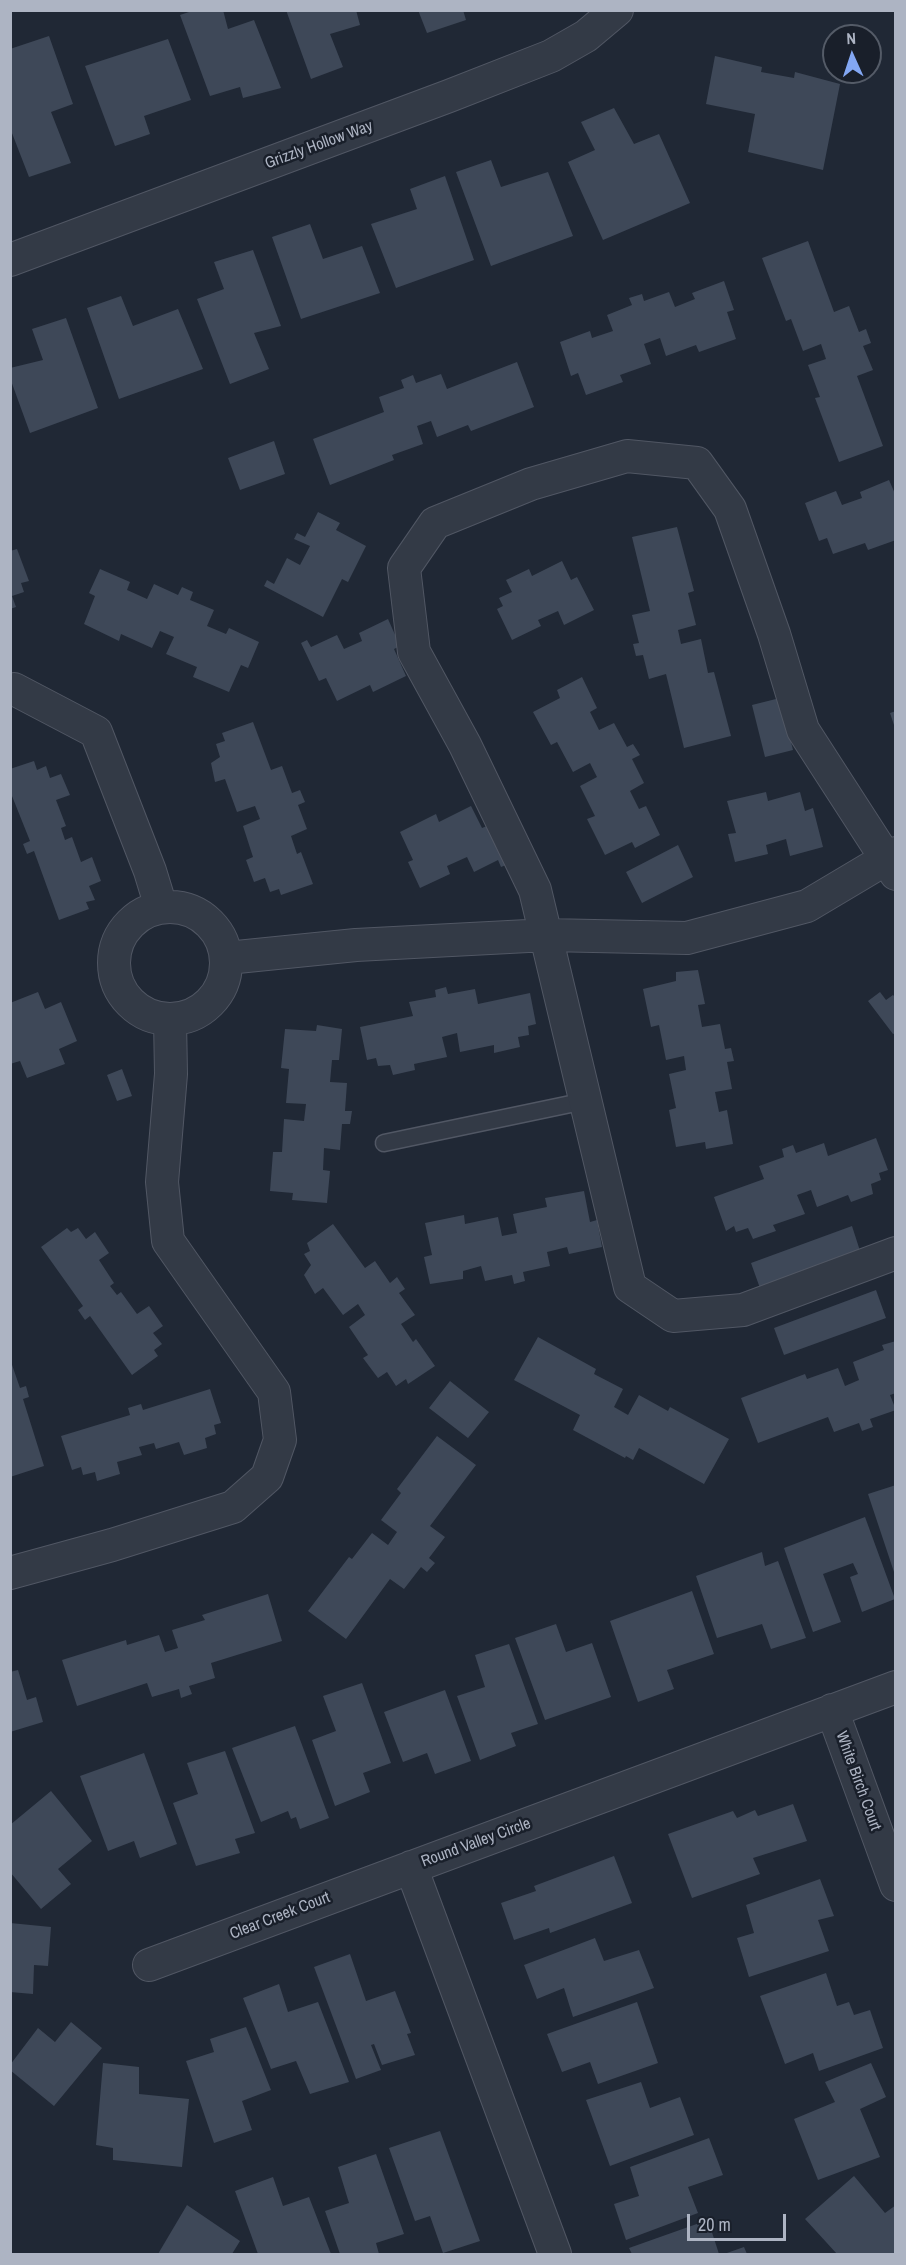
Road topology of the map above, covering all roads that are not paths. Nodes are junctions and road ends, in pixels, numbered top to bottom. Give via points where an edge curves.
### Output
1 (617, 10) edge
2 (10, 260) edge
3 (10, 690) edge
4 (893, 862) edge
5 (161, 907) junction
6 (547, 935) junction
7 (227, 958) junction
8 (170, 1020) junction
9 (585, 1101) junction
10 (384, 1143) dead end
11 (896, 1253) edge
12 (10, 1573) edge
13 (896, 1687) edge
14 (832, 1710) junction
15 (411, 1867) junction
16 (896, 1885) edge
17 (149, 1965) dead end
18 (555, 2254) edge

1 - 2 street, Grizzly Hollow Way via 586,36 551,56
3 - 5 street via 96,732
4 - 6 street via 807,906 687,938
4 - 6 street via 802,730 774,634 730,509 696,463 627,456 531,484 435,523 404,567 414,652 465,745 535,890
5 - 7 street via 197,913 222,940
5 - 8 street via 128,924 113,958 122,994 151,1017
6 - 7 street via 356,945
6 - 9 street
7 - 8 street via 226,977 218,994 189,1017
8 - 12 street via 171,1074 162,1182 168,1241 274,1392 280,1440 267,1477 233,1507
9 - 10 lane
9 - 11 street via 630,1287 673,1317 743,1310
13 - 14 street, Round Valley Circle
14 - 15 street, Round Valley Circle
14 - 16 street, White Birch Court
15 - 17 street, Clear Creek Court
15 - 18 street, Round Valley Circle

